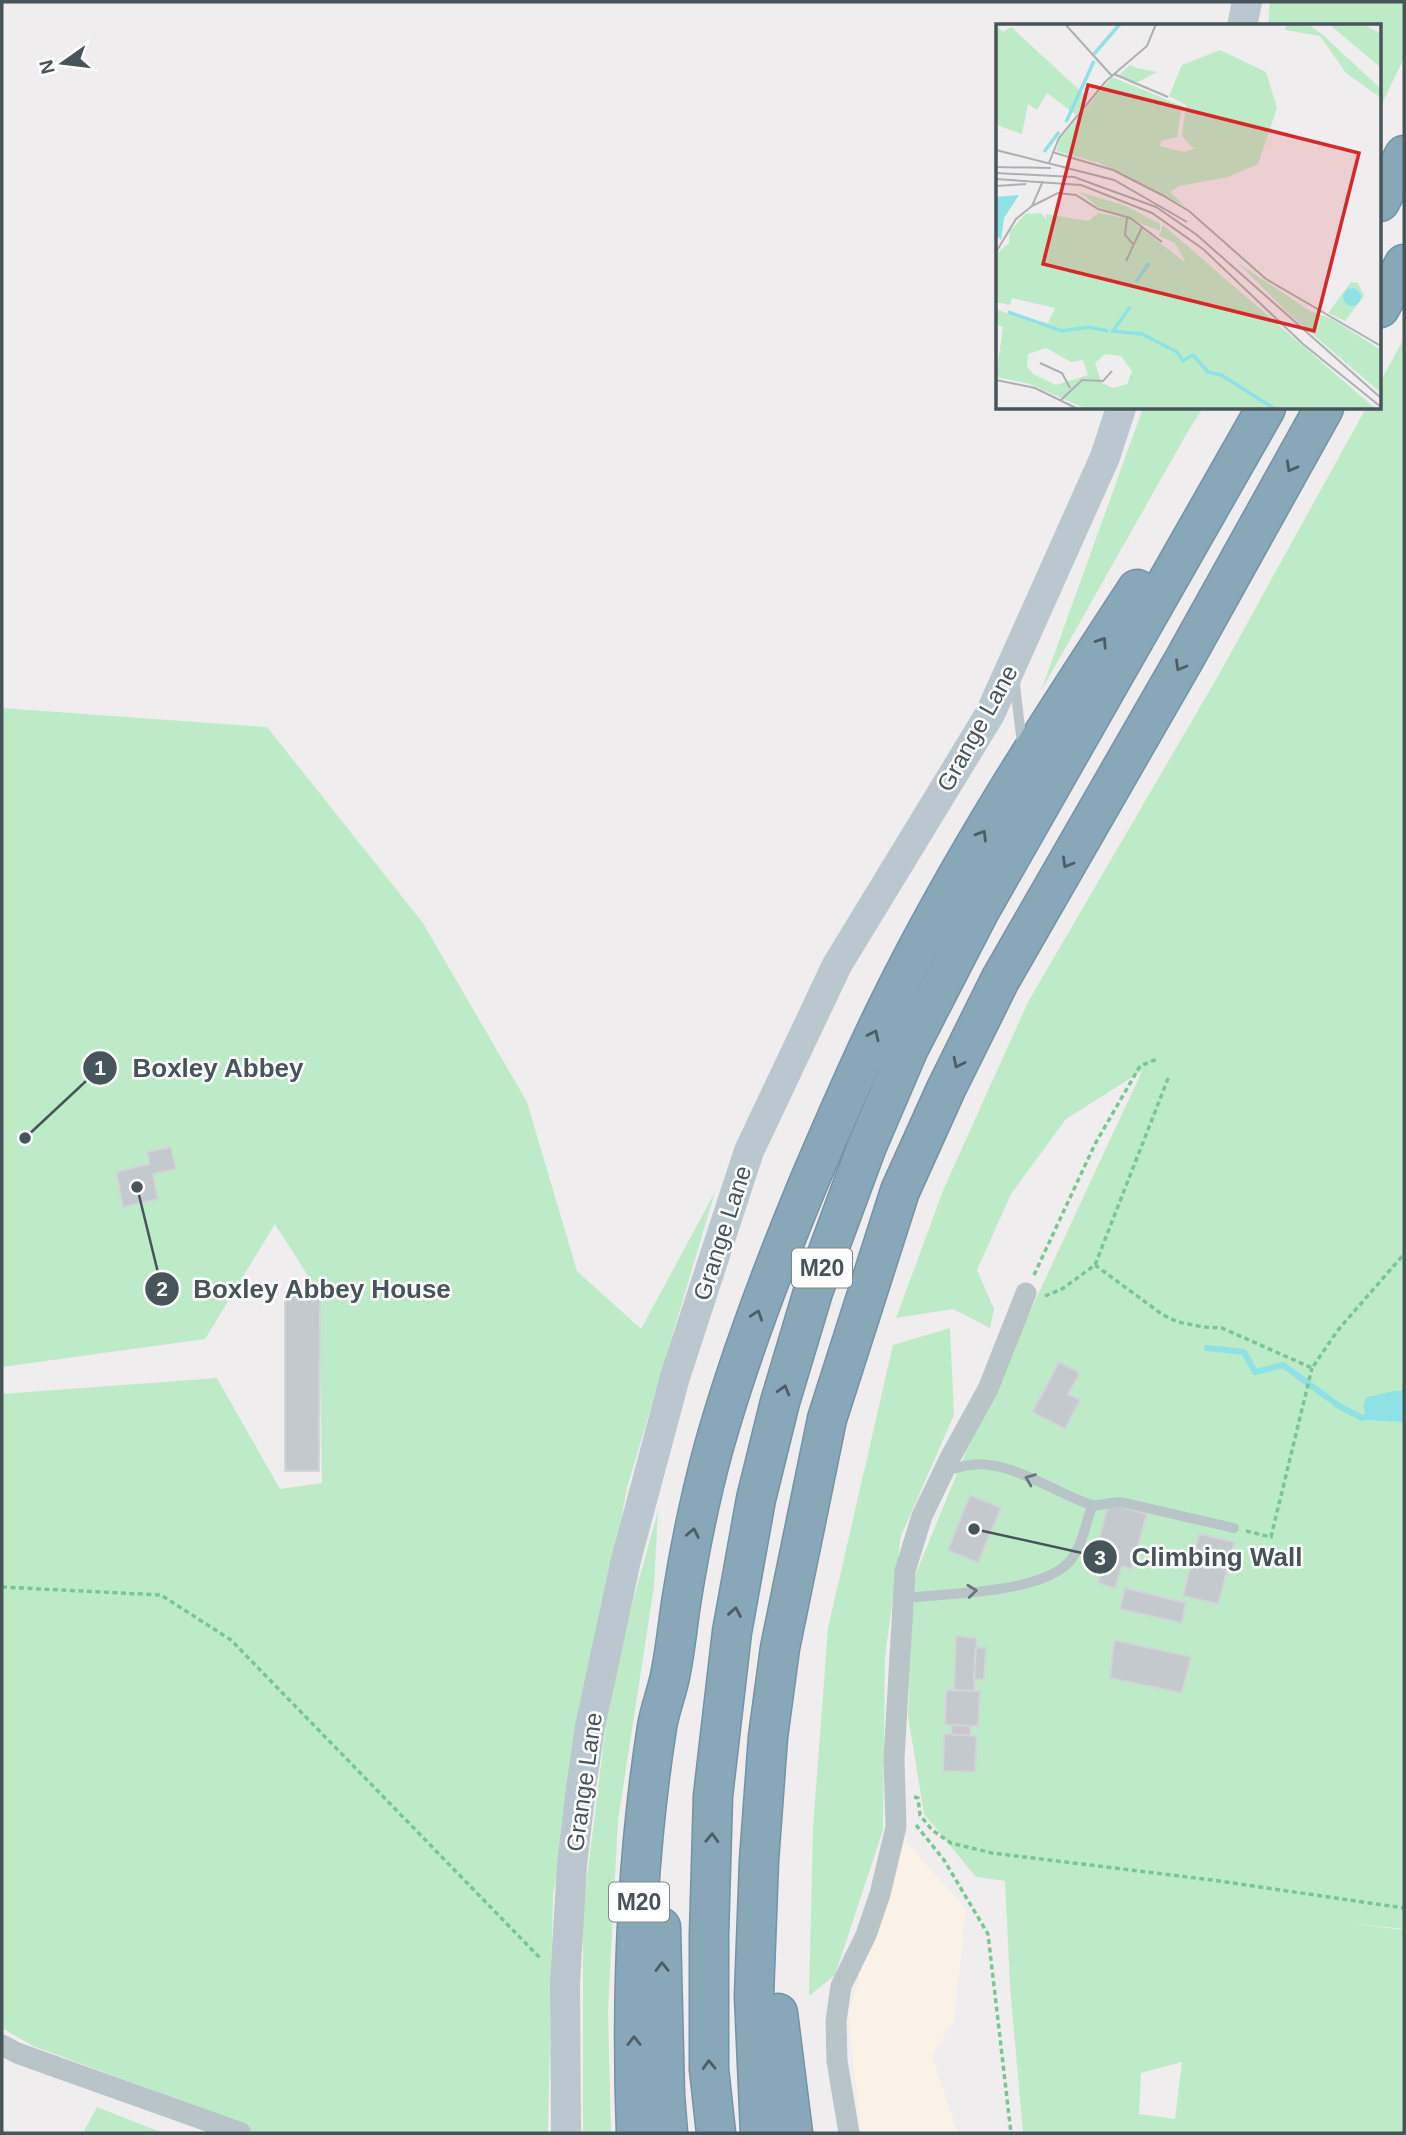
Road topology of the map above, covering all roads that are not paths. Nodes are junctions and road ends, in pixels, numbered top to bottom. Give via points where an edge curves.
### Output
1 (1247, 2) edge
2 (1242, 24) edge
3 (1404, 155) edge
4 (1382, 198) edge
5 (1404, 264) edge
6 (1382, 304) edge
7 (1120, 410) edge
8 (1265, 410) edge
9 (1323, 410) edge
10 (1220, 486) junction
11 (1012, 664) junction
12 (1024, 765) junction
13 (1023, 1299) road end
14 (944, 1472) junction
15 (1092, 1506) junction
16 (1234, 1528) road end
17 (904, 1598) junction
18 (671, 1673) junction
19 (759, 1861) junction
20 (2, 2045) edge
21 (241, 2133) edge
22 (566, 2133) edge
23 (636, 2133) edge
24 (668, 2133) edge
25 (716, 2133) edge
26 (760, 2133) edge
27 (793, 2133) edge
28 (849, 2133) edge

1 - 2 street
3 - 4 highway
5 - 6 highway
7 - 11 street, Grange Lane via 1105,457
8 - 10 highway, M20
9 -> 19 highway, M20 via 1000,980 900,1191 827,1419 809,1500 779,1648
12 -> 10 highway, M20 via 1143,579
25 -> 10 highway, M20 via 709,2068 713,1796 732,1632 756,1500 813,1292 909,1048 979,912
11 - 12 lane
11 - 22 street, Grange Lane via 990,714 837,965 749,1151 675,1377 626,1560 586,1751 572,1866 565,1983
18 -> 12 highway, M20 via 682,1594 713,1448 765,1290 890,1001
13 - 14 street via 988,1389
15 -> 14 lane via 999,1467 972,1464
14 - 17 street via 905,1571
15 - 16 lane via 1121,1502
17 -> 15 lane via 1011,1587 1042,1579 1069,1561
17 - 28 street via 894,1758 895,1823 876,1905 841,1986 836,2021 837,2061
23 -> 18 highway, M20 via 634,2013 641,1878 658,1722
24 -> 18 highway, M20 via 661,1928 673,1727
19 - 26 highway, M20 via 754,1996
19 - 27 highway, M20
20 - 21 street

